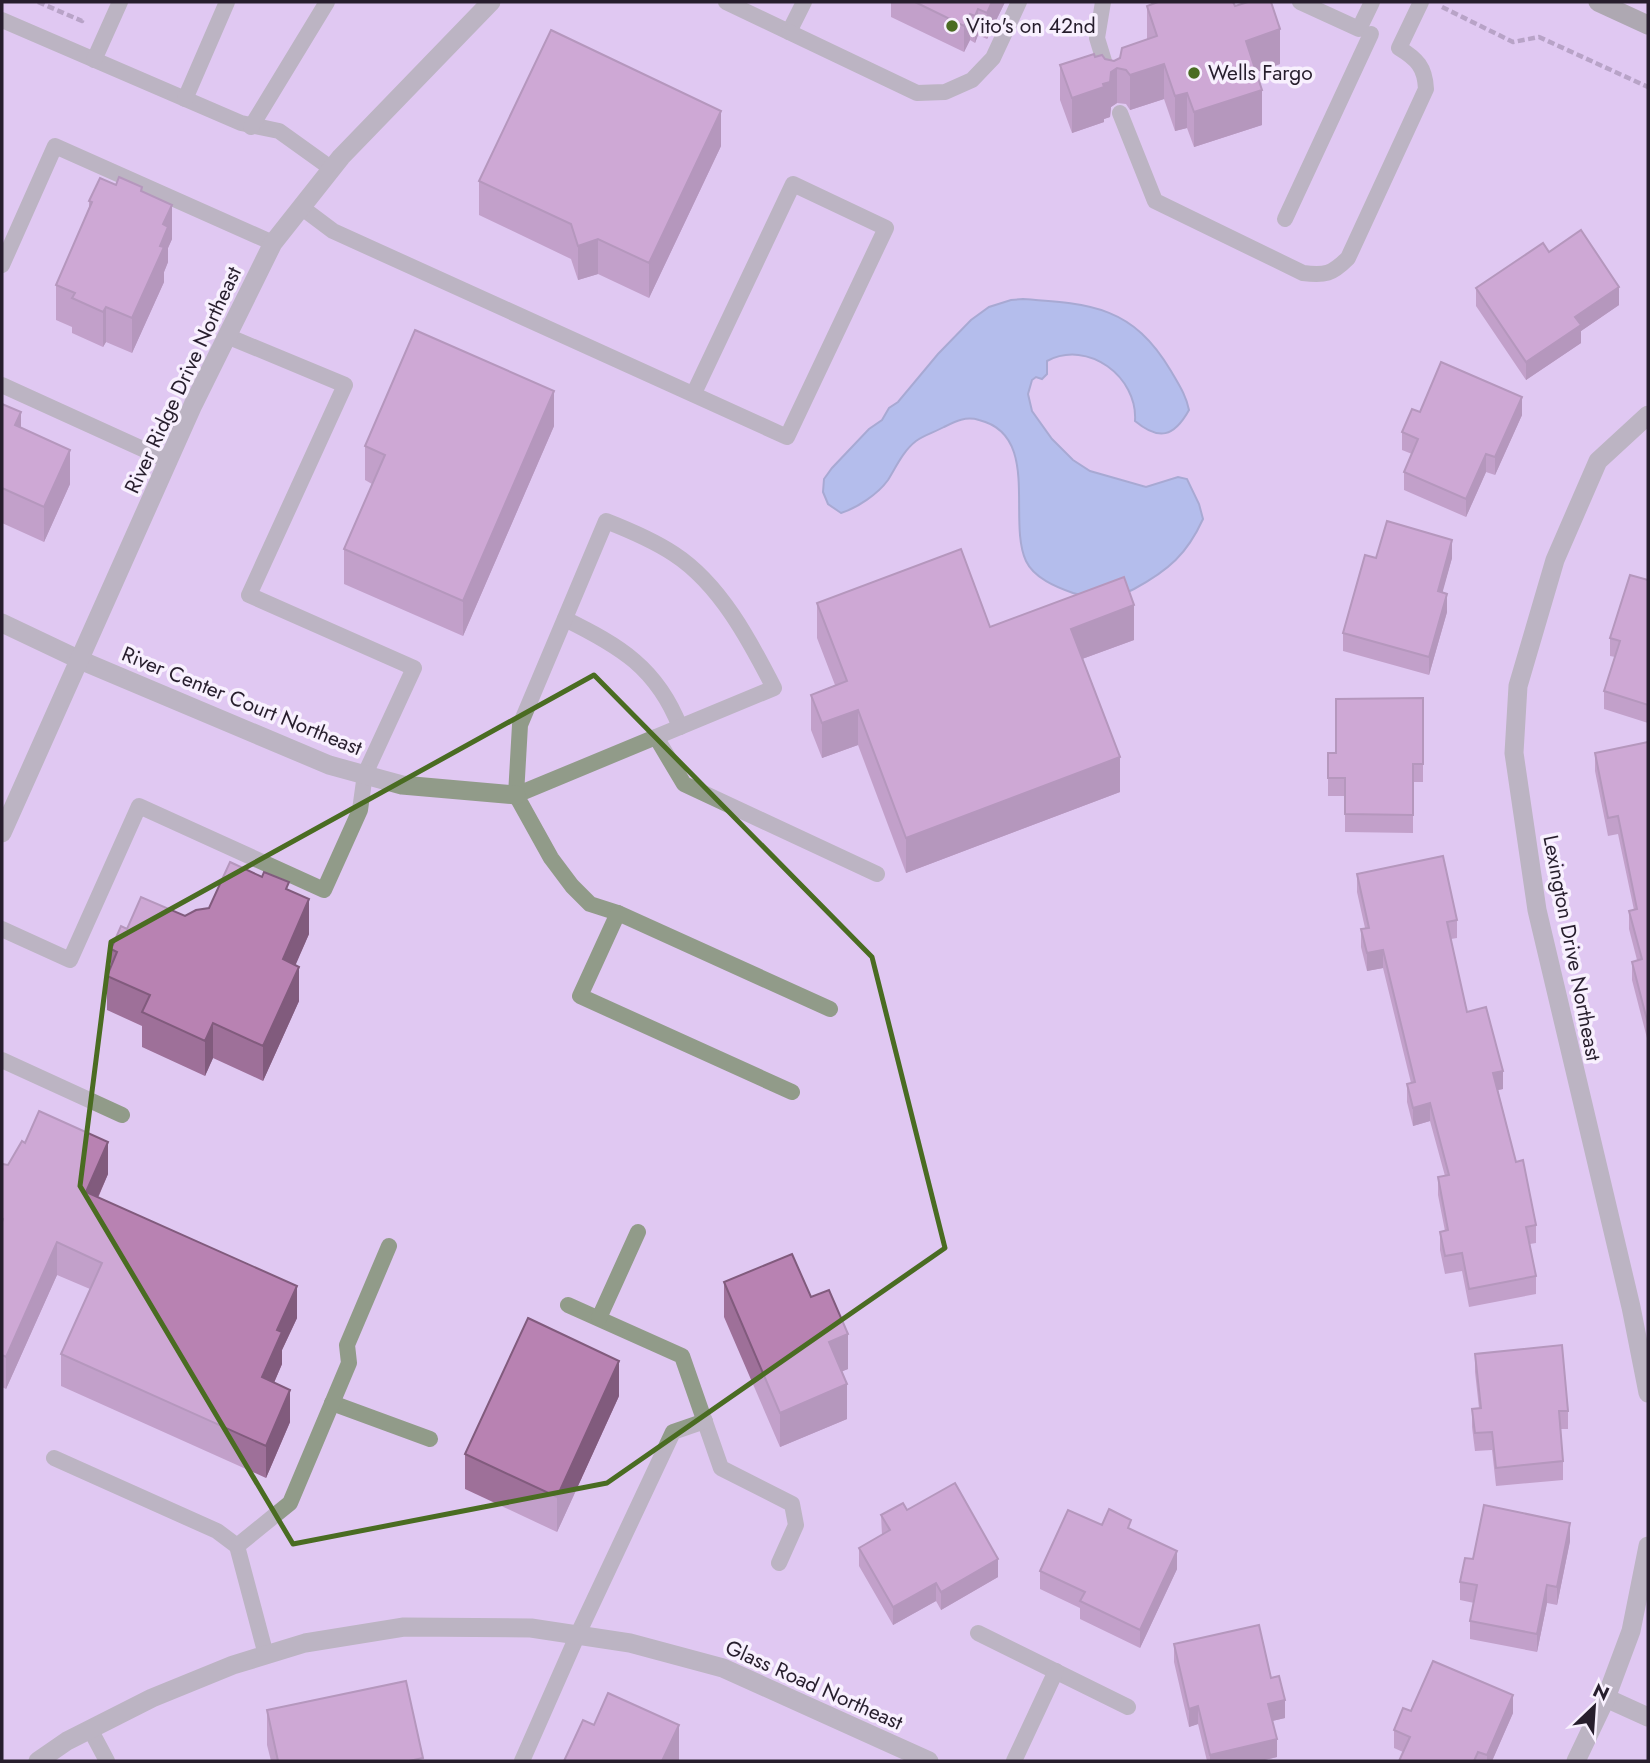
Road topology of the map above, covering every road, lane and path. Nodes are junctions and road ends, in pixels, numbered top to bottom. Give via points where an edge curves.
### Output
1 (38, 2) edge
2 (120, 2) edge
3 (227, 2) edge
4 (327, 2) edge
5 (491, 2) edge
6 (726, 2) edge
7 (804, 2) edge
8 (1019, 2) edge
9 (1103, 2) edge
10 (1300, 2) edge
11 (1372, 2) edge
12 (1421, 2) edge
13 (1598, 2) edge
14 (1438, 5) dead end
15 (86, 11) dead end
16 (2, 19) edge
17 (1648, 25) edge
18 (789, 32) junction
19 (1365, 32) junction
20 (1399, 48) junction
21 (94, 60) junction
22 (1112, 86) edge
23 (1648, 87) edge
24 (185, 99) junction
25 (1120, 113) dead end
26 (251, 127) junction
27 (332, 169) junction
28 (301, 207) junction
29 (1285, 219) dead end
30 (273, 243) junction
31 (2, 265) edge
32 (228, 336) junction
33 (2, 384) edge
34 (694, 393) junction
35 (1648, 415) edge
36 (169, 461) junction
37 (565, 619) junction
38 (2, 623) edge
39 (80, 660) junction
40 (680, 727) junction
41 (656, 737) junction
42 (365, 774) junction
43 (516, 795) junction
44 (2, 833) edge
45 (877, 874) dead end
46 (618, 913) junction
47 (2, 929) edge
48 (830, 1009) dead end
49 (2, 1060) edge
50 (792, 1092) dead end
51 (122, 1115) dead end
52 (638, 1232) dead end
53 (389, 1246) dead end
54 (568, 1305) dead end
55 (1640, 1305) edge
56 (599, 1318) junction
57 (1648, 1393) edge
58 (332, 1404) junction
59 (705, 1422) junction
60 (430, 1438) dead end
61 (54, 1458) dead end
62 (237, 1546) junction
63 (1648, 1546) edge
64 (779, 1563) dead end
65 (978, 1633) dead end
66 (578, 1634) junction
67 (266, 1655) junction
68 (1056, 1671) junction
69 (1606, 1698) junction
70 (1128, 1706) dead end
71 (1648, 1717) edge
72 (90, 1730) junction
73 (38, 1761) edge
74 (107, 1761) edge
75 (522, 1761) edge
76 (929, 1761) edge
77 (1014, 1761) edge
78 (1576, 1761) edge

1 - 15 path via 82,21
2 - 21 lane
3 - 24 lane
4 - 26 lane
5 - 27 street, River Ridge Drive Northeast
6 - 18 lane
7 - 18 lane
8 - 18 lane via 993,58 972,80 945,92 917,93
9 - 22 lane via 1097,38
10 - 19 lane
11 - 19 lane
12 - 20 lane
13 - 17 main road
14 - 23 path via 1513,42 1539,37
16 - 21 lane
19 - 20 lane
19 - 29 lane
20 - 25 lane via 1418,60 1426,74 1426,89 1348,258 1323,275 1303,273 1155,201
21 - 24 lane
24 - 26 lane
26 - 27 lane via 279,131
27 - 28 street, River Ridge Drive Northeast
28 - 30 street, River Ridge Drive Northeast
28 - 34 lane via 333,231
30 - 31 lane via 55,146
30 - 32 street, River Ridge Drive Northeast
32 - 36 street, River Ridge Drive Northeast
32 - 42 lane via 345,385 249,595 414,668
33 - 36 lane
34 - 34 lane via 787,437 886,228 793,184
35 - 55 street, Lexington Drive Northeast via 1598,461 1555,561 1518,686 1514,753 1537,911
36 - 39 street, River Ridge Drive Northeast
37 - 40 lane via 643,666 673,708
37 - 40 lane via 606,521 641,535 695,571 740,625 774,688
37 - 43 lane via 520,725
38 - 39 street, River Center Court Northeast
39 - 42 street, River Center Court Northeast via 329,765
39 - 44 street, River Ridge Drive Northeast
40 - 41 lane
41 - 43 lane
41 - 45 lane via 684,784
42 - 43 street, River Center Court Northeast via 402,785
42 - 47 lane via 360,810 324,890 139,806 70,960
43 - 46 lane via 572,886 590,904
46 - 48 lane
46 - 50 lane via 580,996
49 - 51 lane
52 - 56 lane
53 - 58 lane via 347,1345 349,1363
54 - 56 lane
55 - 57 street, Lexington Drive Northeast
56 - 59 lane via 682,1356
58 - 60 lane
58 - 62 lane via 290,1503
59 - 64 lane via 721,1468 792,1504 796,1525
59 - 66 lane via 673,1432
61 - 62 lane via 217,1531
62 - 67 lane
63 - 69 street via 1632,1631
65 - 68 lane
66 - 67 street, Glass Road Northeast via 531,1628 404,1627 305,1643
66 - 75 lane
66 - 76 street, Glass Road Northeast via 723,1668
67 - 72 street, Glass Road Northeast via 152,1698
68 - 70 lane
68 - 77 lane
69 - 71 street
69 - 78 street
72 - 73 street, Glass Road Northeast
72 - 74 lane

